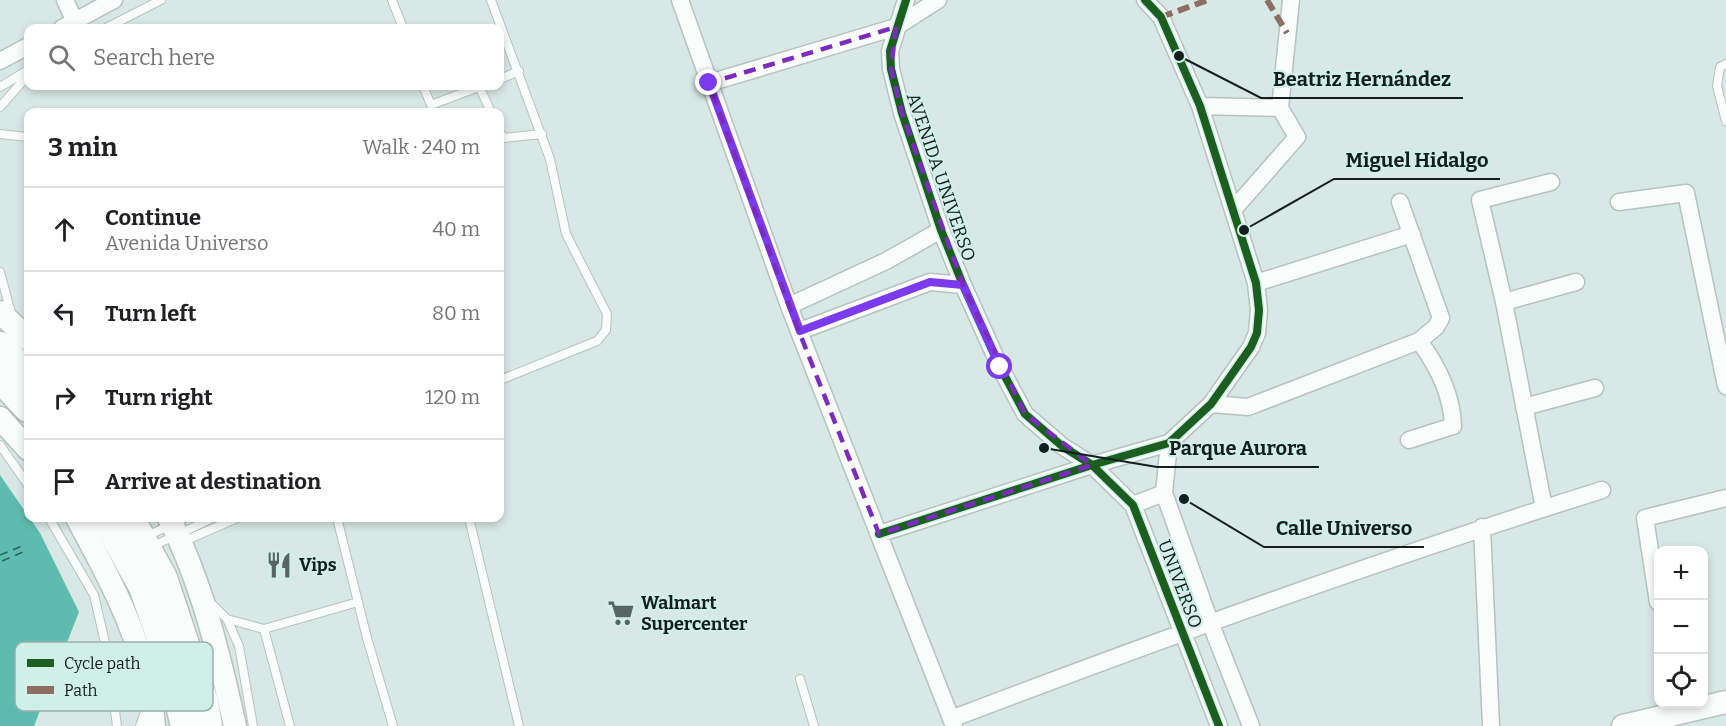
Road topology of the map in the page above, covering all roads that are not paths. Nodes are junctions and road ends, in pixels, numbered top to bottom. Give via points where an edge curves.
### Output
1 (65, 0) edge
2 (114, 0) edge
3 (160, 0) edge
4 (392, 0) edge
5 (491, 0) edge
6 (680, 0) edge
7 (906, 0) edge
8 (938, 0) edge
9 (1145, 0) edge
10 (1291, 0) edge
11 (69, 24) edge
12 (71, 24) edge
13 (114, 24) edge
14 (401, 24) edge
15 (500, 24) edge
16 (896, 27) junction
17 (504, 33) edge
18 (24, 47) edge
19 (0, 61) edge
20 (1726, 64) edge
21 (519, 71) junction
22 (24, 72) edge
23 (504, 77) edge
24 (24, 80) edge
25 (709, 83) junction
26 (0, 87) edge
27 (425, 90) edge
28 (470, 90) edge
29 (482, 90) edge
30 (1200, 106) junction
31 (0, 107) edge
32 (489, 108) edge
33 (1280, 108) junction
34 (1726, 121) edge
35 (0, 134) edge
36 (542, 134) junction
37 (24, 137) edge
38 (504, 137) edge
39 (1551, 182) dead end
40 (1400, 202) dead end
41 (1619, 202) dead end
42 (1233, 210) junction
43 (941, 230) junction
44 (1412, 234) junction
45 (0, 272) edge
46 (1576, 282) dead end
47 (1256, 283) junction
48 (963, 285) junction
49 (1504, 302) junction
50 (789, 306) junction
51 (4, 327) edge
52 (800, 331) junction
53 (24, 337) edge
54 (1419, 341) junction
55 (24, 367) edge
56 (0, 378) edge
57 (504, 378) edge
58 (1726, 386) edge
59 (1595, 388) dead end
60 (24, 404) edge
61 (1211, 404) junction
62 (1524, 407) junction
63 (0, 418) edge
64 (1409, 440) dead end
65 (1169, 443) junction
66 (0, 445) edge
67 (24, 445) edge
68 (1092, 465) junction
69 (24, 479) edge
70 (1602, 490) dead end
71 (1164, 493) junction
72 (1726, 498) edge
73 (1134, 505) junction
74 (1545, 508) junction
75 (51, 522) edge
76 (82, 522) edge
77 (107, 522) edge
78 (197, 522) edge
79 (210, 522) edge
80 (338, 522) edge
81 (470, 522) edge
82 (177, 527) edge
83 (1482, 527) junction
84 (879, 534) junction
85 (120, 552) edge
86 (199, 590) junction
87 (1659, 600) edge
88 (358, 602) junction
89 (227, 619) junction
90 (1210, 622) junction
91 (264, 629) junction
92 (1183, 633) junction
93 (105, 642) edge
94 (135, 642) edge
95 (163, 642) edge
96 (184, 642) edge
97 (800, 679) dead end
98 (1726, 702) edge
99 (1708, 704) edge
100 (1676, 708) edge
101 (115, 711) edge
102 (145, 711) edge
103 (153, 711) edge
104 (181, 711) edge
105 (206, 711) edge
106 (953, 723) edge
107 (117, 726) edge
108 (140, 726) edge
109 (154, 726) edge
110 (185, 726) edge
111 (208, 726) edge
112 (235, 726) edge
113 (253, 726) edge
114 (290, 726) edge
115 (393, 726) edge
116 (519, 726) edge
117 (814, 726) edge
118 (1219, 726) edge
119 (1251, 726) edge
120 (1491, 726) edge
121 (1623, 726) edge

1 - 11 street
2 - 12 street
3 - 13 lane
4 - 14 lane
5 - 15 lane
6 - 25 street
7 - 16 street
8 - 16 street
9 - 30 street via 1161,17
10 - 33 street
16 - 25 street
16 - 43 street, AVENIDA UNIVERSO via 890,51 891,69
17 - 21 lane
18 - 19 street
20 - 34 lane via 1720,67 1717,86
21 - 23 lane
21 - 36 lane
22 - 26 lane
24 - 31 lane
25 - 50 street
27 - 28 lane via 431,105
29 - 32 lane
30 - 33 street
30 - 42 street
33 - 42 street via 1297,137
35 - 37 lane
36 - 38 lane
36 - 57 lane via 556,178 566,234 607,314 606,330 597,341 580,350
39 - 49 street via 1480,200
40 - 44 street
41 - 58 street via 1686,193
42 - 47 street
43 - 48 street, AVENIDA UNIVERSO
43 - 50 street via 886,261
44 - 47 street
44 - 54 street via 1441,318
45 - 51 lane
46 - 49 street
47 - 61 street via 1259,310 1254,340
48 - 52 street via 930,282
48 - 68 street, AVENIDA UNIVERSO via 1025,414 1062,446
49 - 62 street
50 - 52 street
51 - 53 main road
51 - 55 highway
52 - 84 street
54 - 61 street via 1248,406
54 - 64 street via 1434,361 1453,409 1453,426
56 - 60 highway
59 - 62 street
61 - 65 street
62 - 74 street
63 - 67 main road
65 - 68 street
65 - 71 street, UNIVERSO
66 - 69 lane
68 - 73 street, UNIVERSO
68 - 84 street
70 - 74 street
71 - 73 street
71 - 90 street, UNIVERSO
72 - 87 street via 1645,518
73 - 92 street, UNIVERSO
74 - 83 street
75 - 93 lane via 94,595
76 - 85 main road
77 - 85 highway
78 - 82 lane
79 - 82 lane
80 - 88 lane
81 - 116 lane
82 - 85 lane
82 - 86 main road
83 - 90 street
83 - 120 street
84 - 106 street
85 - 94 main road via 122,602
85 - 95 highway via 143,587
85 - 96 highway via 163,578
86 - 89 lane
86 - 112 main road via 214,633
88 - 91 lane
88 - 115 lane
89 - 91 lane
89 - 113 lane via 239,646
90 - 92 street
90 - 119 street, UNIVERSO
91 - 114 lane
92 - 106 street
92 - 118 street, UNIVERSO
97 - 117 lane
98 - 99 main road
100 - 121 main road
101 - 107 lane
102 - 108 lane
103 - 109 main road
104 - 110 highway
105 - 111 highway

